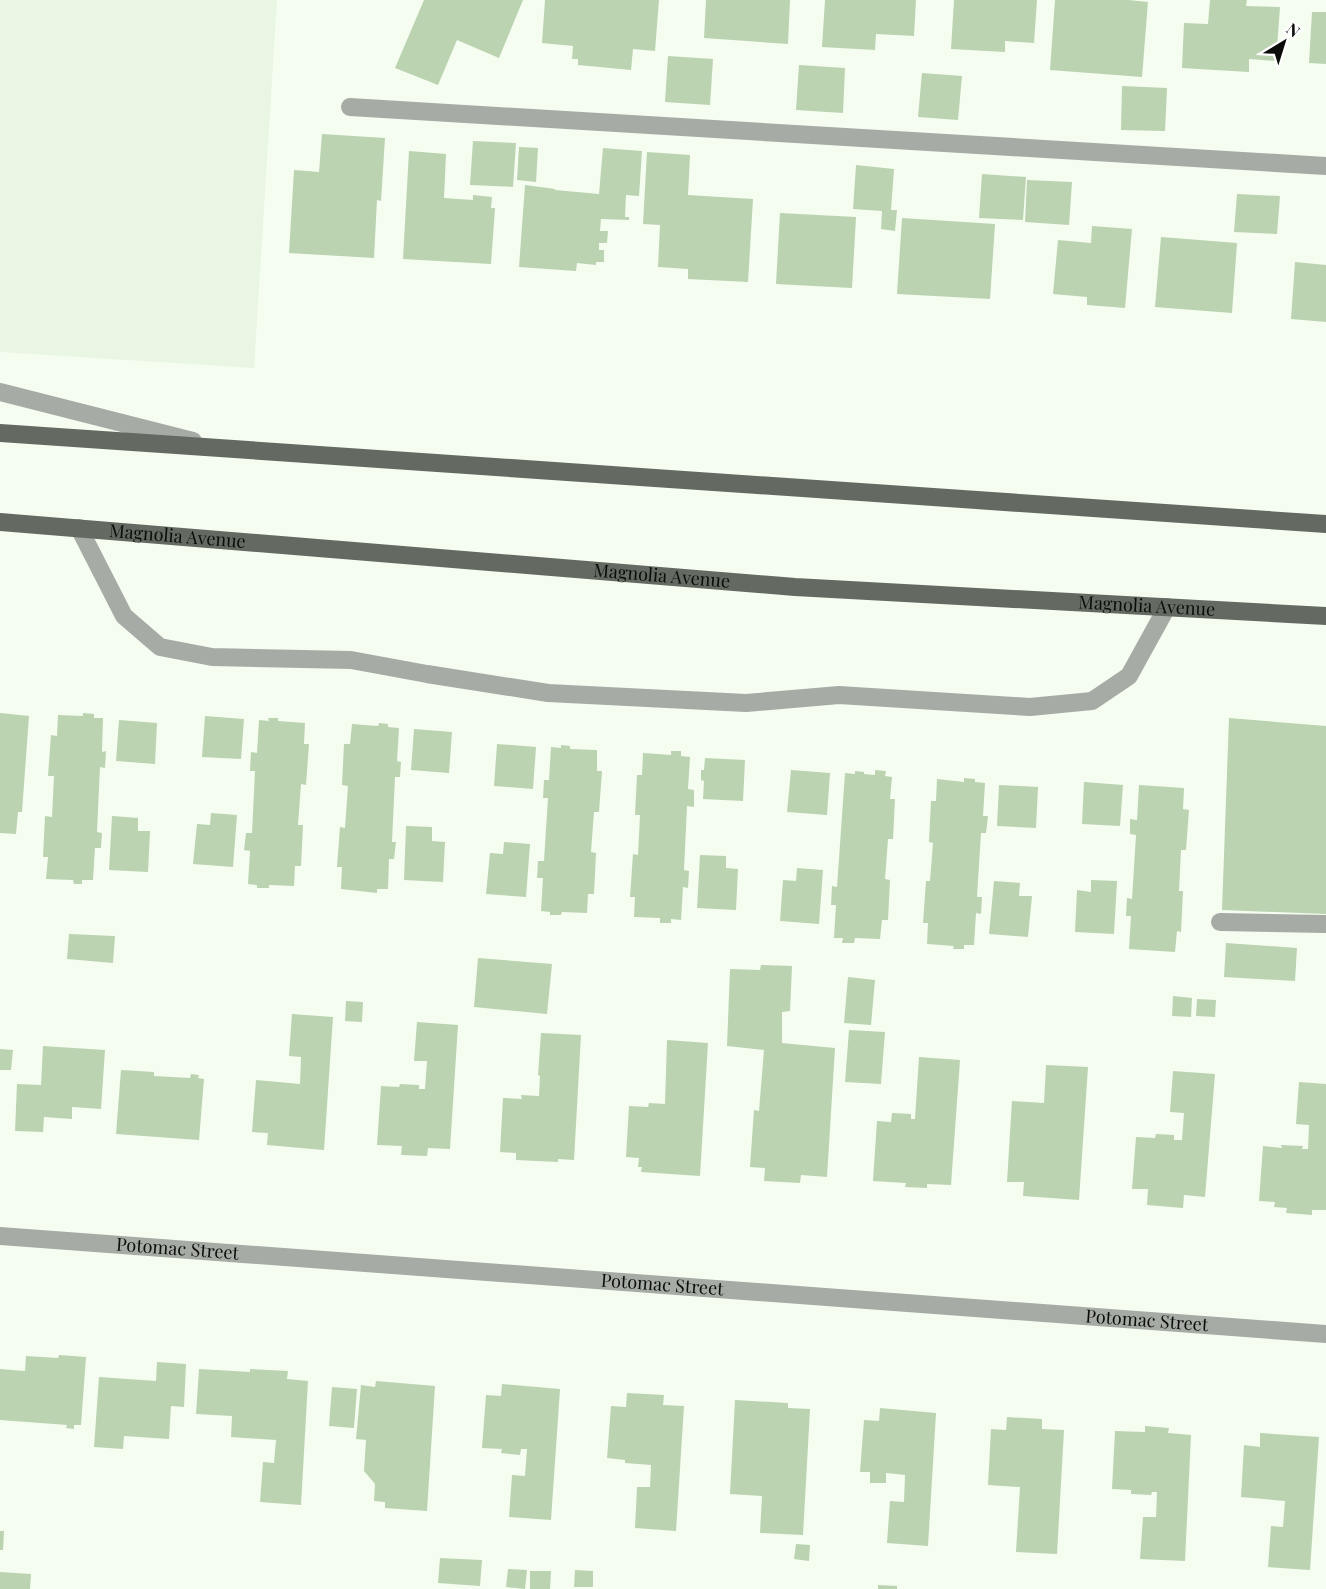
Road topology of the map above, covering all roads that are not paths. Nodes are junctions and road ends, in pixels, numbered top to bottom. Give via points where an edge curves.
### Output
1 (350, 107) dead end
2 (1326, 166) edge
3 (0, 392) edge
4 (0, 434) edge
5 (218, 448) junction
6 (0, 522) edge
7 (1326, 524) edge
8 (79, 528) junction
9 (1167, 607) junction
10 (1326, 616) edge
11 (1220, 922) dead end
12 (1326, 924) edge
13 (0, 1236) edge
14 (1326, 1334) edge

1 - 2 street
3 - 5 street
4 - 5 main road
5 - 7 main road
6 - 8 main road, Magnolia Avenue
8 - 9 main road, Magnolia Avenue via 795,586
8 - 9 street via 124,616 160,647 212,657 351,660 548,693 746,703 839,695 1030,706 1092,700 1130,676
9 - 10 main road, Magnolia Avenue
11 - 12 street
13 - 14 street, Potomac Street

